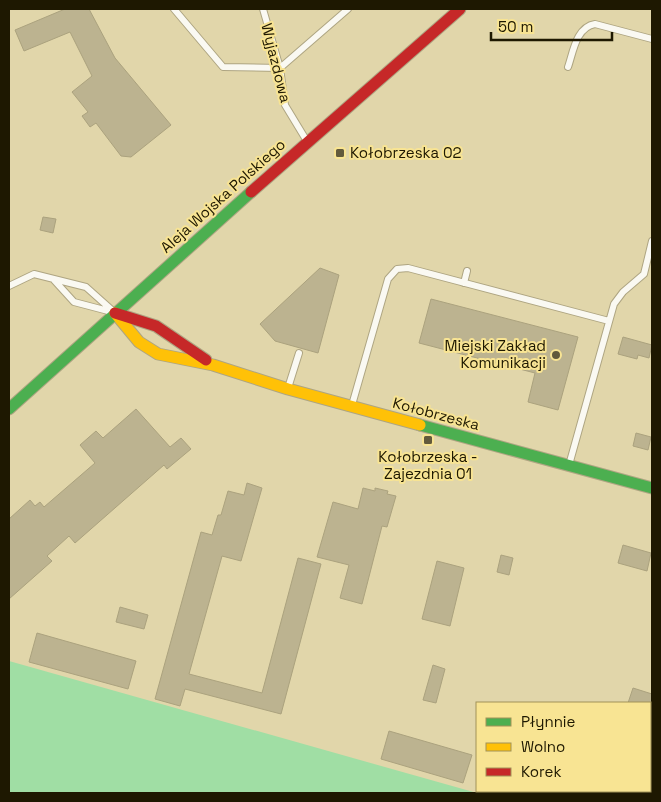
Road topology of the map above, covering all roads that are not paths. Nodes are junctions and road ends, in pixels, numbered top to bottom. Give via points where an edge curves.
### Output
1 (174, 9) edge
2 (263, 9) edge
3 (348, 9) edge
4 (460, 9) edge
5 (652, 39) edge
6 (568, 67) dead end
7 (280, 68) junction
8 (307, 142) junction
9 (652, 241) edge
10 (467, 271) dead end
11 (54, 280) junction
12 (464, 283) junction
13 (9, 286) edge
14 (115, 313) junction
15 (609, 321) junction
16 (299, 353) dead end
17 (213, 365) junction
18 (288, 389) junction
19 (351, 407) junction
20 (9, 409) edge
21 (569, 465) junction
22 (652, 485) edge

1 - 7 lane via 223,67
2 - 7 lane, Wyjazdowa
3 - 7 lane
4 - 8 street, Aleja Wojska Polskiego
5 - 6 lane via 589,25 580,34
7 - 8 lane, Wyjazdowa via 285,105
8 - 14 street, Aleja Wojska Polskiego
9 - 15 lane via 644,274 614,304
10 - 12 lane
11 - 13 lane via 34,274
11 - 14 lane via 86,287
11 - 14 lane via 74,302
12 - 15 lane
12 - 19 lane via 408,268 397,268 391,273
14 - 17 street, Kołobrzeska via 156,326
14 - 17 street, Kołobrzeska via 139,342 158,354
14 - 20 street, Aleja Wojska Polskiego
15 - 21 lane
16 - 18 lane
17 - 18 street, Kołobrzeska
18 - 19 street, Kołobrzeska
19 - 21 street, Kołobrzeska
21 - 22 street, Kołobrzeska

